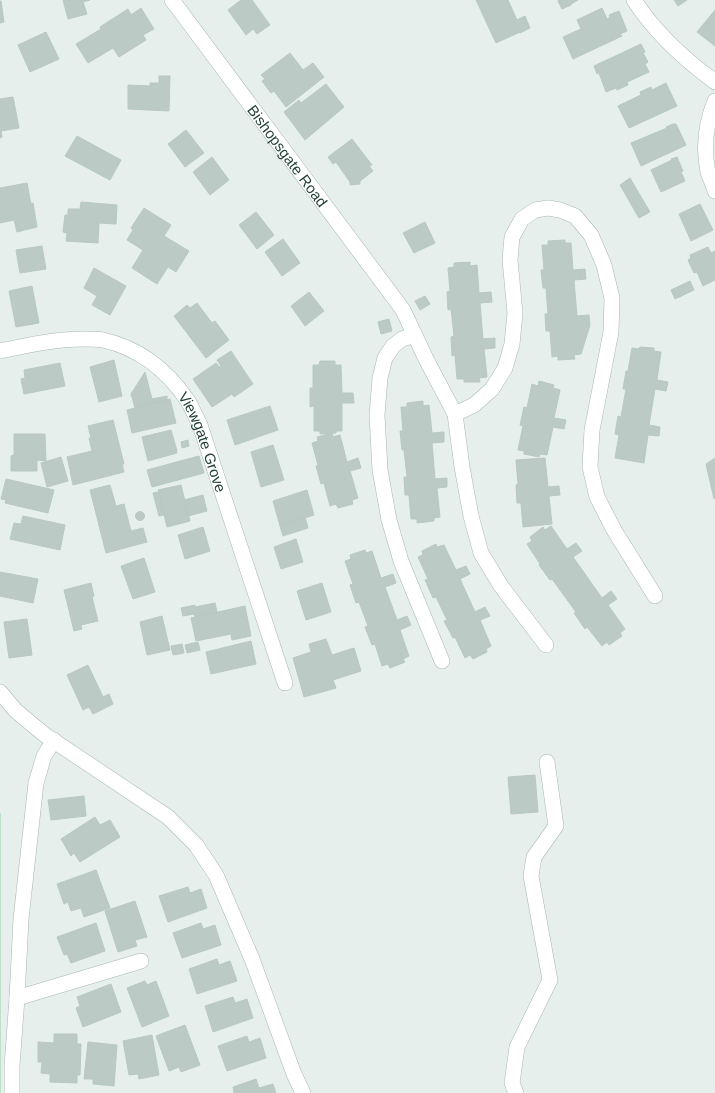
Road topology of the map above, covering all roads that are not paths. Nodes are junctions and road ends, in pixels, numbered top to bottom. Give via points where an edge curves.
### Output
1 (172, 0) edge
2 (634, 0) edge
3 (715, 82) edge
4 (715, 101) edge
5 (715, 190) edge
6 (415, 335) junction
7 (0, 351) edge
8 (455, 414) junction
9 (655, 596) dead end
10 (546, 646) dead end
11 (442, 661) dead end
12 (285, 683) dead end
13 (0, 692) edge
14 (54, 740) junction
15 (547, 762) dead end
16 (141, 961) dead end
17 (18, 998) junction
18 (12, 1093) edge
19 (303, 1093) edge
20 (516, 1093) edge

1 - 6 street, Bishopsgate Road via 403,310
2 - 3 street via 669,45
4 - 5 street via 707,126 706,149 708,172
6 - 8 street, Bishopsgate Road
6 - 11 street via 402,339 385,358 377,415 380,470 401,561
7 - 12 street, Viewgate Grove via 64,340 101,340 133,350 157,366 176,386 200,425
8 - 9 street via 474,405 492,389 505,368 512,344 514,313 511,244 522,219 535,210 548,208 575,216 591,235 601,257 612,298 612,332 592,430 590,467 597,497
8 - 10 street via 471,516 482,553 501,586
13 - 14 street via 16,711
14 - 17 street via 44,756 36,783 21,919
14 - 19 street via 168,817 196,845 216,876 252,959
15 - 20 street via 556,826 534,857 531,876 550,980 517,1047 512,1084
16 - 17 street
17 - 18 street

